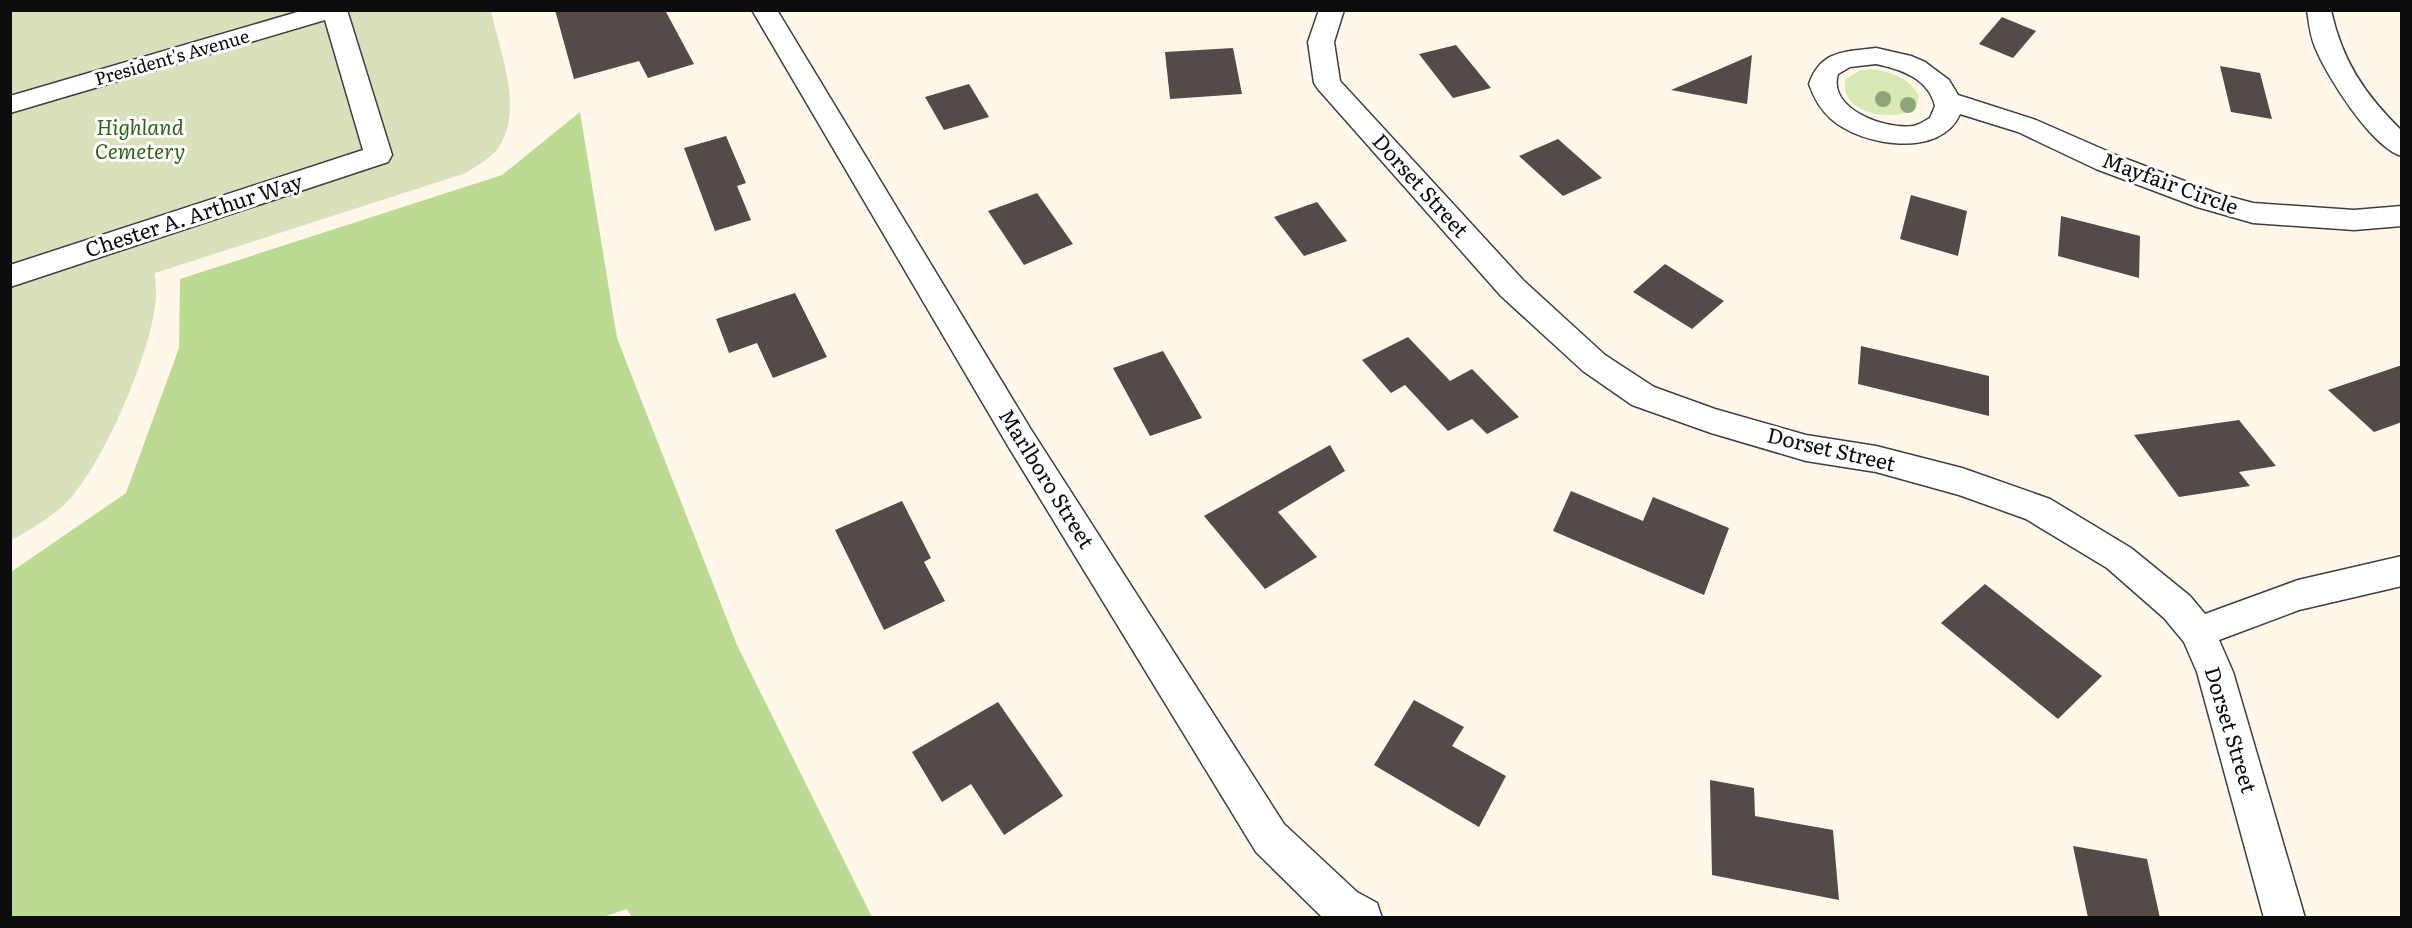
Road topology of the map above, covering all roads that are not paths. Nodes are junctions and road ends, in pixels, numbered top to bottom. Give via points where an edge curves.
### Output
1 (333, 10) edge
2 (764, 10) edge
3 (1332, 10) edge
4 (2319, 10) edge
5 (1949, 101) dead end
6 (10, 105) edge
7 (2402, 147) edge
8 (2402, 216) edge
9 (10, 276) edge
10 (2402, 571) edge
11 (2198, 632) junction
12 (1362, 918) edge
13 (2285, 918) edge

1 - 6 street, President's Avenue
1 - 9 street, Chester A. Arthur Way via 378,155
2 - 12 street, Marlboro Street via 1019,437 1270,837 1342,907
3 - 11 street, Dorset Street via 1322,42 1327,83 1512,288 1594,363 1643,396 1711,420 1806,448 1876,459 1962,482 2038,509 2119,558 2177,607
4 - 7 street via 2323,34 2340,72
5 - 8 street, Mayfair Circle via 2027,126 2106,162 2207,200 2253,213 2354,220
10 - 11 street via 2298,595
11 - 13 street, Dorset Street via 2215,672

